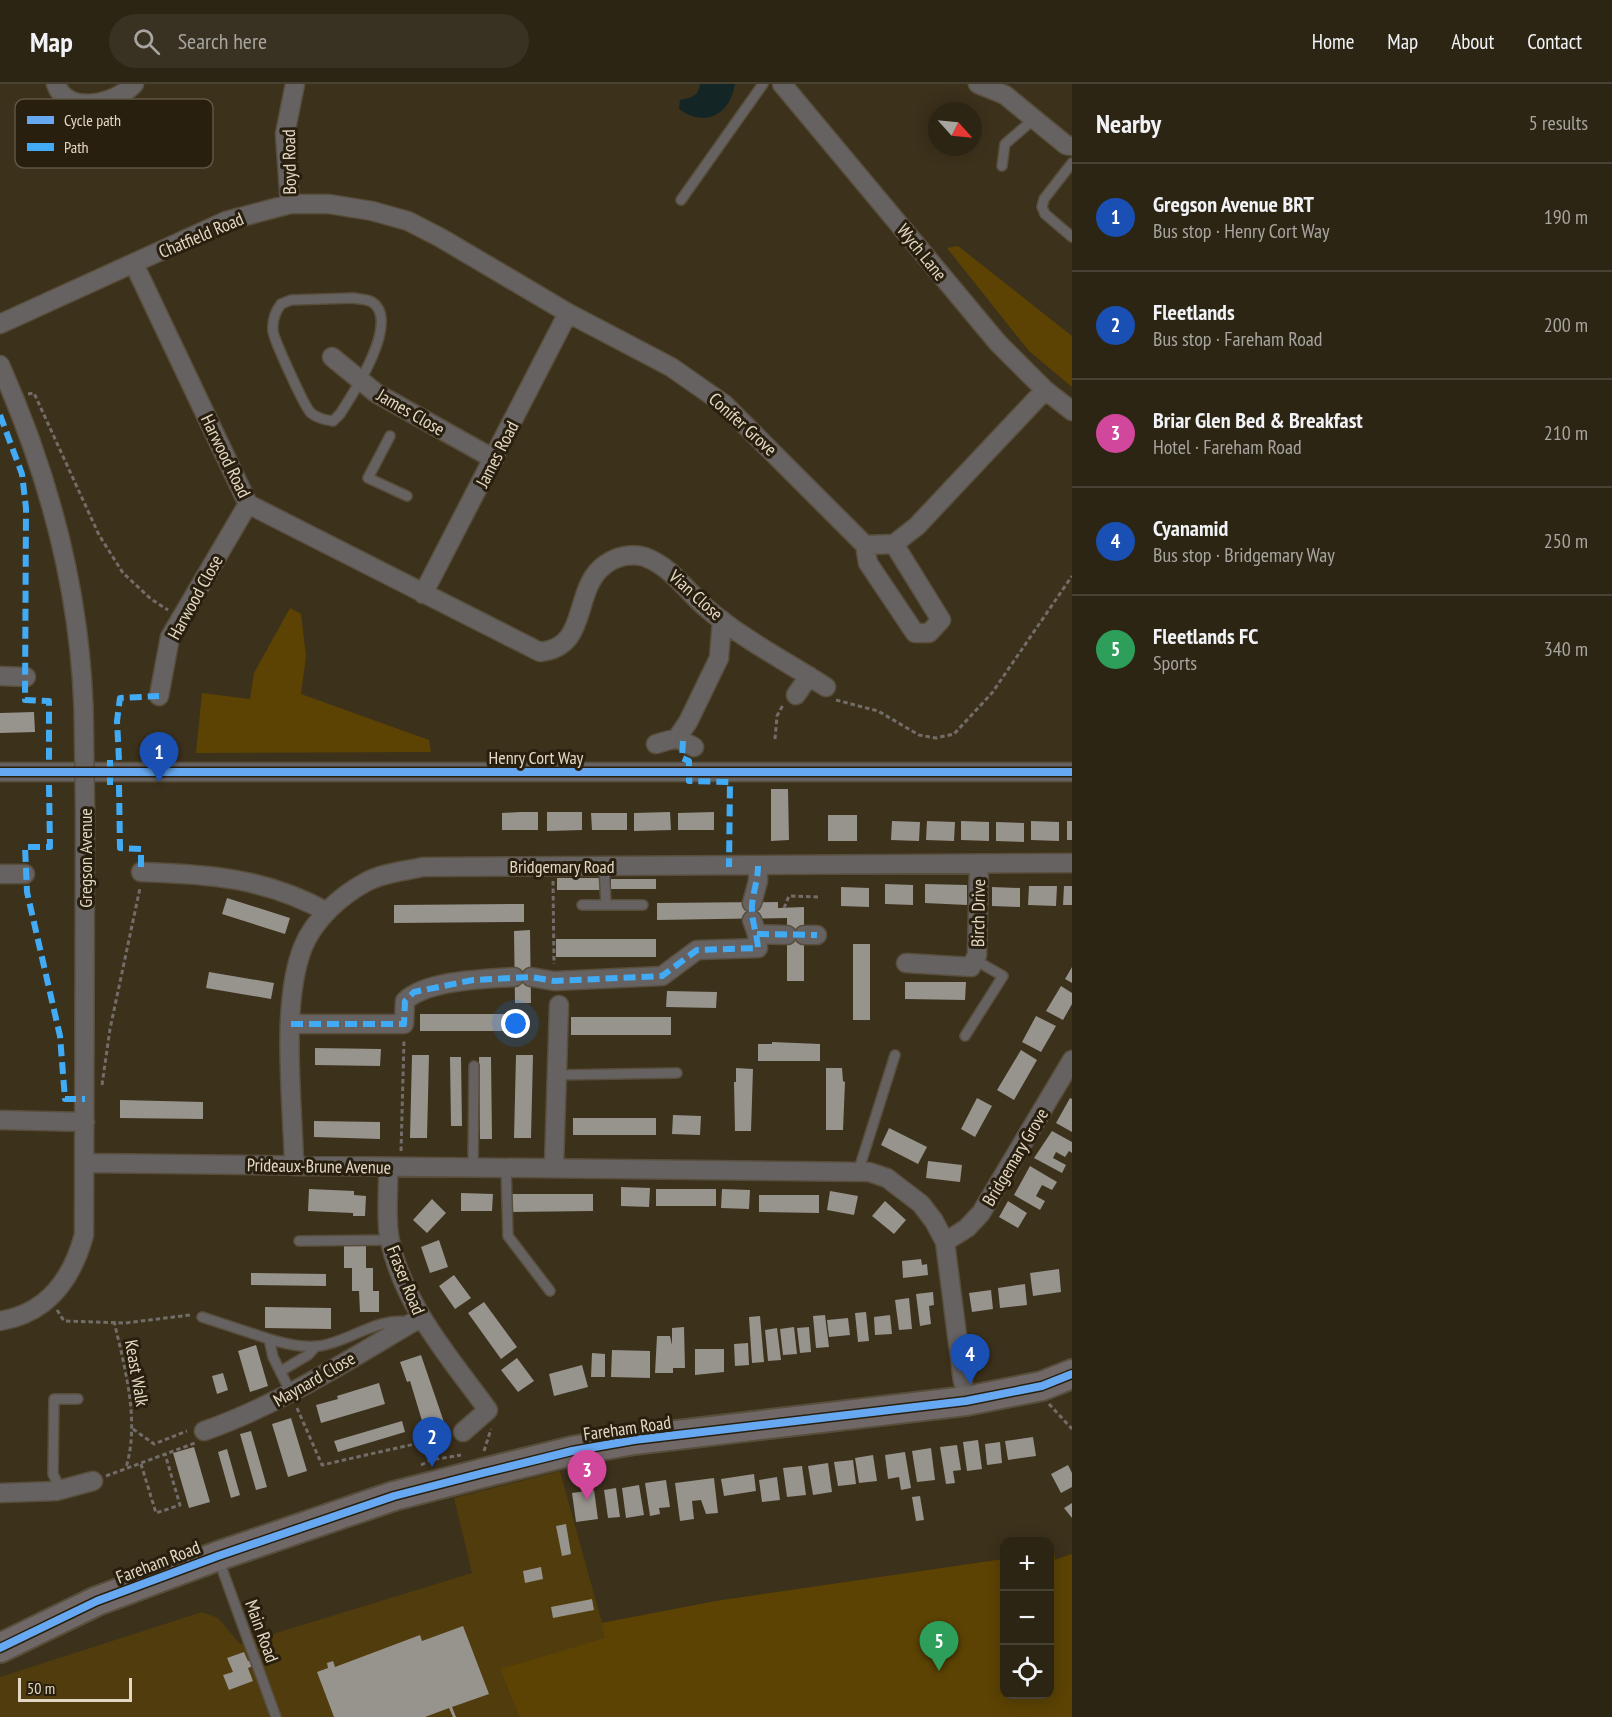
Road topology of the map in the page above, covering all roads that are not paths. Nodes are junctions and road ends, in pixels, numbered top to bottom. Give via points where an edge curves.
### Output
1 (56, 84) edge
2 (134, 84) edge
3 (295, 84) edge
4 (763, 84) edge
5 (782, 84) edge
6 (978, 84) edge
7 (67, 99) edge
8 (104, 99) edge
9 (1034, 119) junction
10 (1072, 146) edge
11 (1072, 163) edge
12 (1002, 166) dead end
13 (681, 201) dead end
14 (290, 204) junction
15 (1072, 237) edge
16 (134, 264) junction
17 (568, 313) junction
18 (0, 324) edge
19 (332, 357) dead end
20 (1, 368) edge
21 (360, 380) junction
22 (1045, 390) junction
23 (1072, 411) edge
24 (390, 436) dead end
25 (494, 459) junction
26 (406, 496) dead end
27 (248, 504) junction
28 (894, 544) junction
29 (865, 545) junction
30 (423, 594) junction
31 (722, 620) junction
32 (0, 676) edge
33 (26, 676) dead end
34 (809, 676) junction
35 (826, 687) road end
36 (796, 694) dead end
37 (159, 696) dead end
38 (677, 738) junction
39 (656, 744) dead end
40 (694, 747) dead end
41 (0, 772) edge
42 (1072, 772) edge
43 (1072, 863) edge
44 (979, 864) junction
45 (604, 866) junction
46 (758, 866) junction
47 (141, 872) road end
48 (0, 874) edge
49 (25, 874) dead end
50 (606, 904) junction
51 (582, 905) dead end
52 (643, 905) dead end
53 (327, 912) junction
54 (754, 919) junction
55 (803, 935) dead end
56 (975, 960) junction
57 (906, 963) dead end
58 (559, 1005) dead end
59 (291, 1024) junction
60 (965, 1036) dead end
61 (895, 1055) dead end
62 (1072, 1060) edge
63 (474, 1066) dead end
64 (677, 1073) dead end
65 (556, 1075) junction
66 (0, 1120) edge
67 (85, 1122) junction
68 (85, 1163) junction
69 (294, 1166) junction
70 (554, 1166) junction
71 (473, 1167) junction
72 (506, 1167) junction
73 (394, 1168) junction
74 (859, 1169) junction
75 (389, 1240) junction
76 (299, 1241) dead end
77 (945, 1242) junction
78 (550, 1291) dead end
79 (202, 1317) road end
80 (416, 1320) junction
81 (0, 1321) edge
82 (269, 1339) junction
83 (316, 1346) junction
84 (281, 1371) junction
85 (1071, 1378) edge
86 (963, 1382) dead end
87 (291, 1393) junction
88 (78, 1399) dead end
89 (204, 1431) road end
90 (463, 1432) road end
91 (93, 1481) dead end
92 (60, 1490) junction
93 (0, 1493) edge
94 (218, 1556) junction
95 (0, 1648) edge
96 (276, 1717) edge

1 - 7 street
2 - 8 street via 127,92
3 - 14 street, Boyd Road via 285,134
4 - 13 lane
5 - 22 street, Wych Lane via 990,334
6 - 9 street via 1005,95
9 - 10 street
9 - 12 lane via 1005,144
11 - 15 lane via 1042,207
14 - 16 street, Chatfield Road via 226,221
14 - 17 street, Chatfield Road via 372,210 408,221
16 - 18 street, Chatfield Road
16 - 27 street, Harwood Road
17 - 25 street, James Road
17 - 29 street, Conifer Grove via 670,367 724,404
19 - 21 street, James Close
20 - 67 street, Gregson Avenue, bridge via 54,506 79,635 85,808
21 - 21 lane via 333,421 312,414 304,405 273,333 281,304 291,300 353,298 372,302 380,317 381,334
21 - 25 street, James Close via 401,415
22 - 23 street, Wych Lane
22 - 28 street via 917,526
24 - 26 lane via 368,478
25 - 30 street, James Road
27 - 30 street, Harwood Road
27 - 37 street, Harwood Close via 170,637
28 - 29 street
28 - 29 street, Conifer Grove via 940,620 929,633 915,633 868,563
30 - 31 street, Vian Close via 531,649 555,650 570,638 594,576 604,564 628,555 643,556 661,564
31 - 34 street, Vian Close
31 - 38 street via 719,658
32 - 33 street
34 - 35 street, Vian Close
34 - 36 street
38 - 39 street
38 - 40 street
41 - 42 street, Henry Cort Way
43 - 44 street, Bridgemary Road
44 - 46 street, Bridgemary Road
44 - 56 street, Birch Drive
45 - 46 street, Bridgemary Road
45 - 50 lane
45 - 53 street, Bridgemary Road via 423,867 368,881
46 - 54 street
47 - 53 street via 203,874 266,885 301,897
48 - 49 street
50 - 51 lane
50 - 52 lane
53 - 59 street, Bridgemary Road via 304,945 294,974
54 - 55 street
54 - 59 street via 758,948 697,950 662,976 473,980 414,992 405,1001 404,1024
56 - 57 street, Birch Drive via 971,967
56 - 60 lane via 1002,976
58 - 65 street
59 - 69 street, Bridgemary Road
61 - 74 lane
62 - 77 street, Bridgemary Grove via 981,1213
63 - 71 lane
64 - 65 lane
65 - 70 street
66 - 67 street
67 - 68 street, Gregson Avenue
68 - 69 street, Prideaux-Brune Avenue
68 - 81 street, Gregson Avenue via 84,1235 77,1262 50,1298 33,1310
69 - 73 street, Prideaux-Brune Avenue
70 - 72 street, Prideaux-Brune Avenue
70 - 74 street, Prideaux-Brune Avenue
71 - 72 street, Prideaux-Brune Avenue
71 - 73 street, Prideaux-Brune Avenue
72 - 78 lane via 508,1236
73 - 75 street, Fraser Road
74 - 77 street, Prideaux-Brune Avenue via 887,1178 905,1190 934,1221
75 - 76 lane
75 - 80 street, Fraser Road
77 - 86 street
79 - 82 lane
80 - 83 lane via 390,1322
80 - 87 street, Maynard Close
80 - 90 street, Fraser Road via 488,1410
82 - 83 lane via 288,1345
82 - 84 lane
83 - 84 lane
84 - 87 lane
85 - 94 main road, Fareham Road via 966,1401 634,1440 572,1451 394,1496
87 - 89 street, Maynard Close via 246,1416
88 - 92 lane via 54,1399 53,1474
91 - 92 street
92 - 93 street
94 - 95 main road, Fareham Road via 97,1601
94 - 96 lane, Main Road

